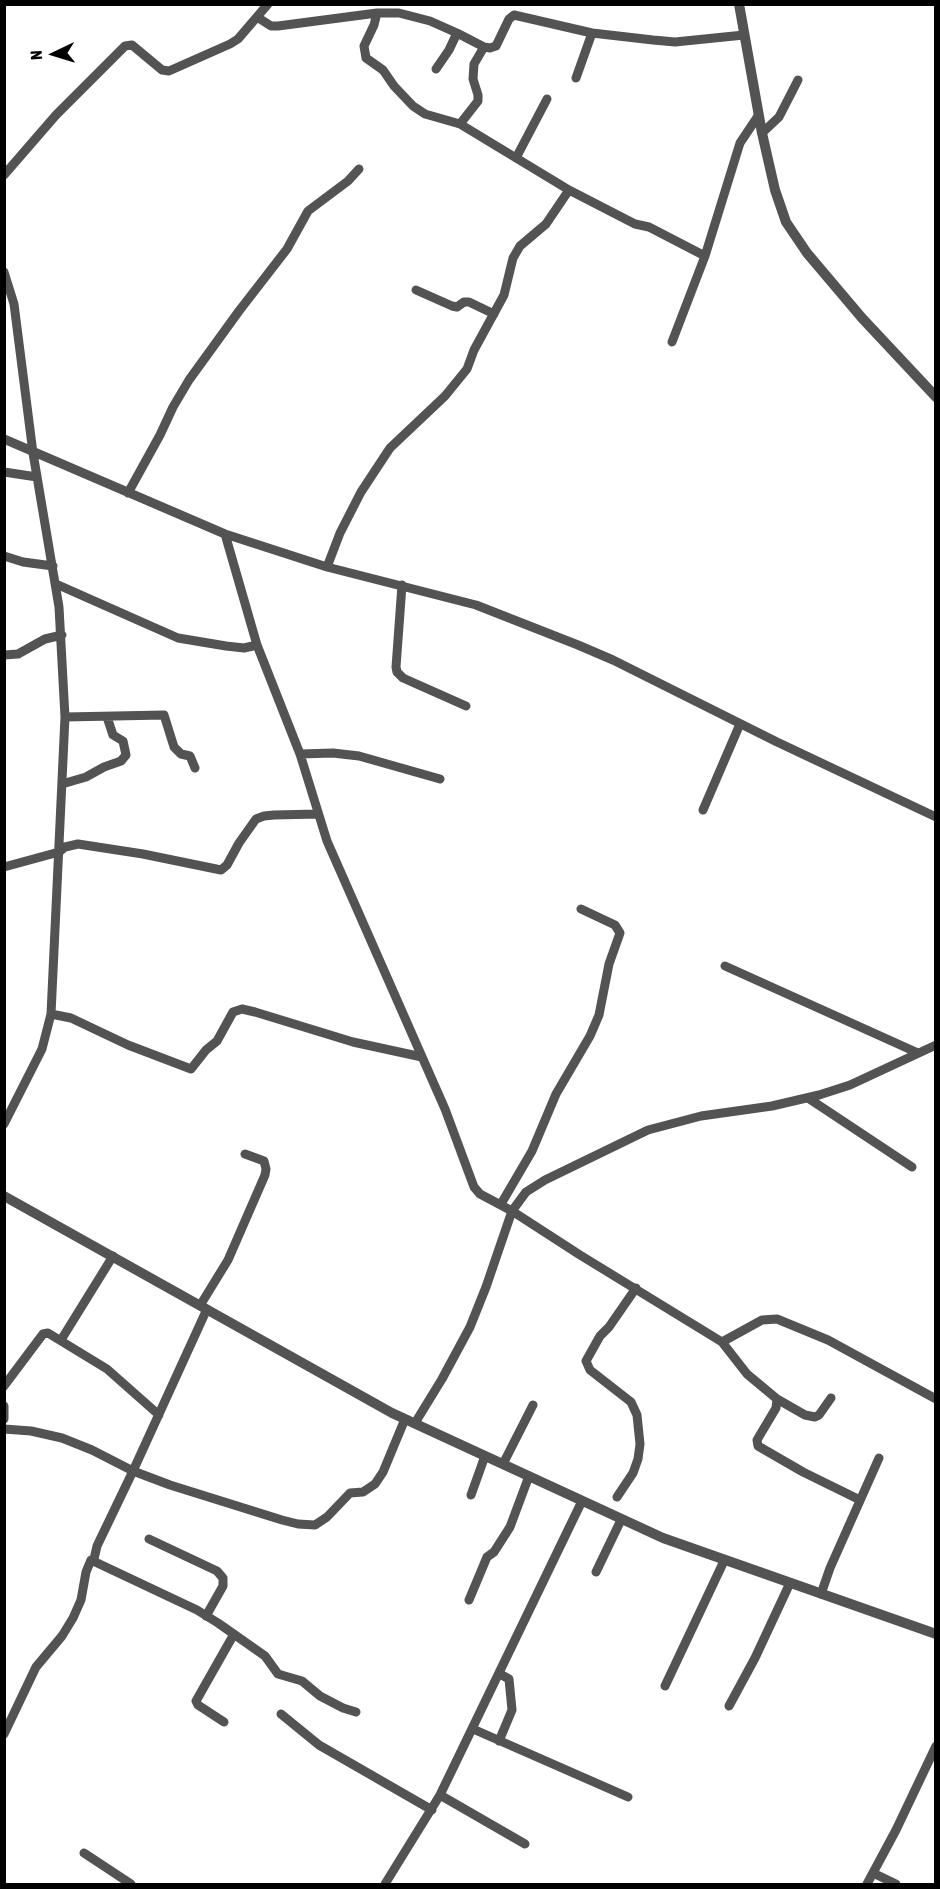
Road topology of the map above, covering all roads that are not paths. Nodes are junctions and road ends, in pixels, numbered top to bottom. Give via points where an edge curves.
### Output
1 (268, 4) edge
2 (739, 4) edge
3 (377, 13) junction
4 (257, 17) junction
5 (457, 33) junction
6 (592, 33) junction
7 (744, 34) junction
8 (484, 47) junction
9 (436, 69) dead end
10 (576, 78) dead end
11 (798, 80) dead end
12 (547, 99) dead end
13 (758, 116) junction
14 (460, 124) junction
15 (762, 134) junction
16 (516, 158) junction
17 (359, 169) dead end
18 (4, 175) edge
19 (569, 190) junction
20 (705, 256) junction
21 (4, 272) edge
22 (416, 290) dead end
23 (9, 304) edge
24 (494, 314) junction
25 (672, 342) dead end
26 (936, 397) edge
27 (4, 439) edge
28 (33, 453) junction
29 (4, 472) edge
30 (37, 477) junction
31 (128, 493) junction
32 (225, 534) junction
33 (4, 556) edge
34 (53, 566) junction
35 (327, 567) junction
36 (56, 584) junction
37 (402, 585) junction
38 (62, 635) junction
39 (257, 645) junction
40 (4, 655) edge
41 (466, 706) dead end
42 (65, 717) junction
43 (107, 717) junction
44 (740, 724) junction
45 (300, 754) junction
46 (195, 768) dead end
47 (440, 778) dead end
48 (62, 784) junction
49 (703, 810) dead end
50 (318, 813) junction
51 (936, 818) edge
52 (59, 852) junction
53 (4, 867) edge
54 (581, 909) dead end
55 (725, 966) dead end
56 (51, 1014) junction
57 (936, 1045) edge
58 (918, 1053) junction
59 (422, 1057) junction
60 (808, 1098) junction
61 (8, 1111) edge
62 (4, 1124) edge
63 (245, 1154) dead end
64 (912, 1167) dead end
65 (4, 1196) edge
66 (501, 1204) junction
67 (512, 1210) junction
68 (113, 1256) junction
69 (636, 1288) junction
70 (204, 1307) junction
71 (61, 1341) junction
72 (722, 1342) junction
73 (4, 1386) edge
74 (831, 1398) dead end
75 (777, 1399) junction
76 (936, 1399) edge
77 (533, 1405) dead end
78 (4, 1406) edge
79 (159, 1415) junction
80 (4, 1419) edge
81 (410, 1421) junction
82 (4, 1429) edge
83 (485, 1456) junction
84 (879, 1458) dead end
85 (503, 1464) junction
86 (133, 1472) junction
87 (529, 1476) junction
88 (471, 1495) dead end
89 (617, 1497) dead end
90 (860, 1500) junction
91 (582, 1501) junction
92 (621, 1520) junction
93 (149, 1539) dead end
94 (91, 1560) junction
95 (724, 1561) junction
96 (596, 1572) dead end
97 (790, 1583) junction
98 (821, 1594) junction
99 (469, 1600) dead end
100 (206, 1616) junction
101 (234, 1634) junction
102 (936, 1634) edge
103 (500, 1674) junction
104 (665, 1686) dead end
105 (729, 1706) dead end
106 (356, 1712) dead end
107 (281, 1714) dead end
108 (224, 1722) dead end
109 (474, 1729) junction
110 (4, 1734) edge
111 (499, 1741) junction
112 (936, 1746) edge
113 (440, 1795) junction
114 (628, 1797) dead end
115 (432, 1810) junction
116 (525, 1844) dead end
117 (84, 1853) dead end
118 (873, 1873) junction
119 (131, 1884) edge
120 (385, 1884) edge
121 (867, 1884) edge
122 (896, 1884) edge

1 - 4 street
2 - 7 street
3 - 4 street via 278,26
3 - 5 street via 399,13
3 - 14 street via 364,46 366,58 383,70 393,86 420,111
4 - 18 street via 230,44 169,71 162,70 132,45 125,46 56,115
5 - 8 street
5 - 9 street
6 - 7 street via 675,42
6 - 8 street via 514,15 496,46
6 - 10 street
7 - 13 street
8 - 14 street via 474,64 478,101
11 - 15 street via 779,117
12 - 16 street
13 - 15 street
13 - 20 street via 740,143
14 - 16 street
15 - 26 street via 786,222 862,318
16 - 19 street
17 - 31 street via 308,211 287,249 189,380
19 - 20 street
19 - 24 street via 546,224 516,252 504,295
20 - 25 street
21 - 23 street
22 - 24 street via 452,306 469,302
23 - 28 street
24 - 35 street via 467,369 445,396 390,448 361,492
27 - 28 street
28 - 30 street
28 - 31 street
29 - 30 street
30 - 34 street
31 - 32 street
32 - 35 street
32 - 39 street
33 - 34 street
34 - 36 street
35 - 37 street
36 - 38 street
36 - 39 street via 178,638 244,648
37 - 41 street via 397,672
37 - 44 street via 476,605 578,645
38 - 40 street via 45,639 18,654
38 - 42 street
39 - 45 street
42 - 43 street
42 - 48 street
43 - 46 street via 164,715 174,747 190,756
43 - 48 street via 113,735 123,741 126,755 86,777
44 - 49 street
44 - 51 street
45 - 47 street via 351,755
45 - 50 street
48 - 52 street
50 - 52 street via 256,819 221,870 78,844
50 - 59 street
52 - 53 street
52 - 56 street
54 - 66 street via 615,926 620,933 598,1015 556,1094 532,1151
55 - 58 street
56 - 59 street via 71,1018 192,1069 217,1041 233,1012 242,1009 353,1042
56 - 61 street via 46,1040
57 - 58 street
58 - 60 street via 850,1085
59 - 66 street via 474,1187
60 - 64 street
60 - 67 street via 701,1116 648,1130 526,1191
61 - 62 street
63 - 70 street via 264,1161 265,1175
65 - 68 street
66 - 67 street
67 - 69 street
67 - 81 street via 470,1327 442,1379
68 - 70 street
68 - 71 street
69 - 72 street
69 - 89 street via 586,1361 590,1370 631,1402 638,1415 638,1459
70 - 79 street
70 - 81 street
71 - 73 street via 45,1333
71 - 79 street via 107,1369
72 - 75 street via 747,1374
72 - 76 street via 762,1320 777,1319 828,1340
74 - 75 street via 814,1417
75 - 90 street via 776,1408 757,1440 758,1446
77 - 85 street
78 - 80 street
79 - 86 street
81 - 83 street
81 - 86 street via 375,1484 363,1492 350,1492 315,1525 237,1507
82 - 86 street via 62,1438
83 - 85 street
83 - 88 street
84 - 90 street
85 - 87 street
86 - 94 street
87 - 91 street
87 - 99 street via 510,1527 494,1552 486,1557
90 - 98 street
91 - 92 street
91 - 103 street
92 - 95 street
92 - 96 street
93 - 100 street via 217,1571 223,1578 223,1586
94 - 100 street
94 - 110 street via 73,1618 36,1667
95 - 97 street
95 - 104 street
97 - 98 street
97 - 105 street
98 - 102 street
100 - 101 street
101 - 106 street via 265,1656 278,1674 302,1681 320,1696
101 - 108 street via 196,1701
103 - 109 street
103 - 111 street via 509,1679 512,1710
107 - 115 street via 319,1745
109 - 111 street
109 - 113 street
111 - 114 street
112 - 118 street
113 - 115 street
113 - 116 street
115 - 120 street
117 - 119 street
118 - 121 street
118 - 122 street

